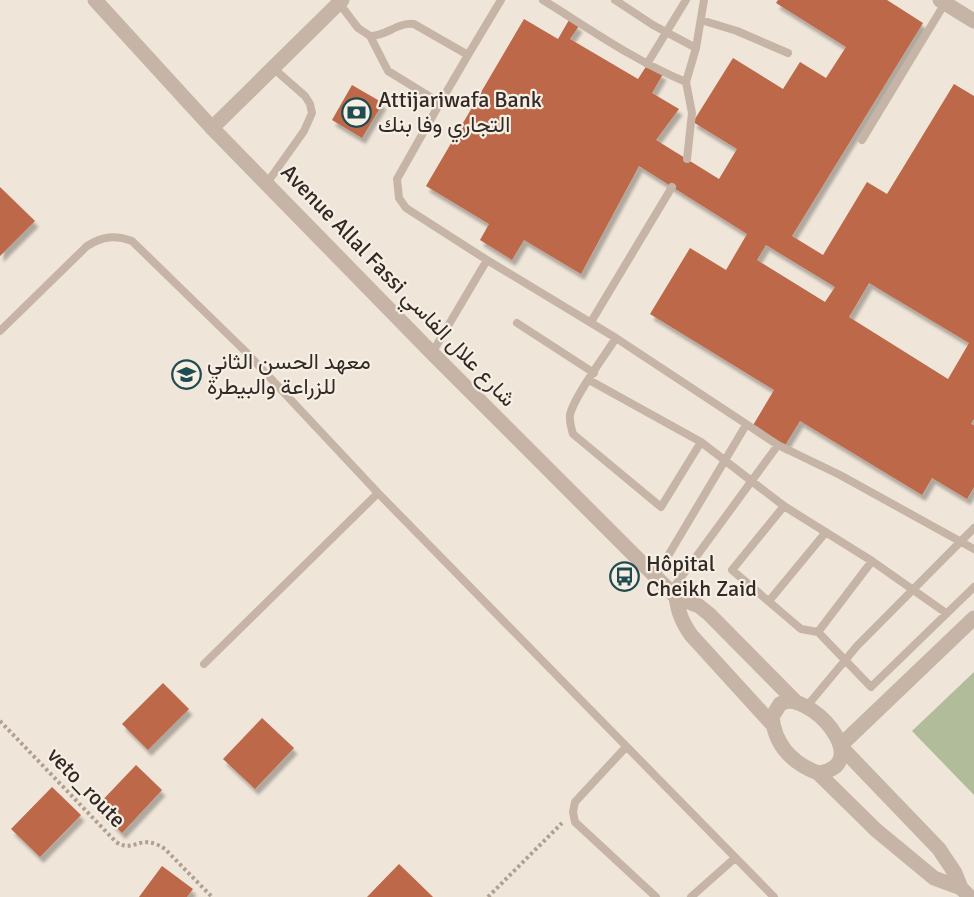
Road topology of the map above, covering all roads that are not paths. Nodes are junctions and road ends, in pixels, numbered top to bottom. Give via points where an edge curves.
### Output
1 (95, 0) edge
2 (501, 0) edge
3 (543, 0) edge
4 (615, 0) edge
5 (686, 0) edge
6 (704, 0) edge
7 (340, 1) edge
8 (942, 2) edge
9 (700, 20) junction
10 (974, 21) edge
11 (665, 32) junction
12 (370, 36) junction
13 (696, 48) junction
14 (788, 53) dead end
15 (468, 55) junction
16 (647, 64) junction
17 (273, 68) junction
18 (686, 81) junction
19 (440, 103) junction
20 (212, 128) junction
21 (862, 140) dead end
22 (687, 159) dead end
23 (267, 183) junction
24 (672, 187) dead end
25 (487, 260) junction
26 (591, 322) junction
27 (517, 323) dead end
28 (0, 331) edge
29 (616, 338) junction
30 (432, 353) junction
31 (591, 376) junction
32 (746, 425) junction
33 (701, 442) junction
34 (778, 445) junction
35 (725, 459) junction
36 (752, 480) junction
37 (378, 493) junction
38 (784, 506) junction
39 (974, 528) edge
40 (825, 532) junction
41 (960, 541) junction
42 (974, 549) edge
43 (872, 561) junction
44 (656, 576) junction
45 (974, 587) edge
46 (914, 589) junction
47 (674, 594) junction
48 (769, 601) junction
49 (946, 613) junction
50 (974, 618) edge
51 (818, 632) junction
52 (846, 659) junction
53 (204, 664) dead end
54 (801, 704) junction
55 (773, 725) junction
56 (841, 746) junction
57 (626, 747) junction
58 (818, 772) junction
59 (735, 858) junction
60 (965, 892) edge
61 (656, 897) edge
62 (691, 897) edge
63 (774, 897) edge

1 - 20 street, Avenue Allal Fassi شارع علال الفاسي
2 - 15 lane
3 - 16 lane
4 - 11 lane
5 - 11 lane
6 - 9 lane
7 - 12 lane via 358,28
7 - 17 street
8 - 10 street
8 - 21 lane
9 - 13 lane
9 - 14 lane
11 - 13 lane
11 - 16 lane
12 - 15 lane via 379,36 405,23 414,24
12 - 19 lane via 388,70
13 - 18 lane
15 - 19 lane
16 - 18 lane
17 - 20 street
17 - 23 lane via 305,96 312,113 310,122
18 - 22 lane via 692,113
19 - 25 lane via 397,179 399,198 406,208
20 - 23 street, Avenue Allal Fassi شارع علال الفاسي
23 - 30 street, Avenue Allal Fassi شارع علال الفاسي
24 - 26 lane
25 - 26 lane
25 - 30 lane
26 - 29 lane
27 - 31 lane
28 - 37 lane via 87,246 97,239 121,237 132,242 245,351
29 - 31 lane
29 - 32 lane
30 - 44 street, Avenue Allal Fassi شارع علال الفاسي
31 - 33 lane
31 - 33 lane via 570,413 573,434 661,507
32 - 34 lane
32 - 35 lane
33 - 35 lane
34 - 36 lane
34 - 41 lane
35 - 36 lane
35 - 44 lane
36 - 38 lane
36 - 47 lane
37 - 53 lane
37 - 57 lane
38 - 40 lane
38 - 48 lane via 732,570
39 - 41 lane
40 - 43 lane
40 - 48 lane
41 - 42 lane
41 - 46 lane
43 - 46 lane
43 - 51 lane
44 - 47 street, Avenue Allal Fassi شارع علال الفاسي
45 - 49 lane
46 - 49 lane
46 - 52 lane
47 - 54 street via 709,614
47 - 55 street via 687,629
48 - 51 lane via 801,628
49 - 52 lane via 871,687
50 - 56 street
51 - 52 lane
52 - 54 lane
54 - 55 street via 780,704 772,717
54 - 56 street via 827,722
55 - 58 street via 784,750 805,768
56 - 58 street via 838,763
56 - 60 street via 939,849
57 - 59 lane
57 - 61 lane via 575,802 573,812 575,822
58 - 60 street via 876,830 934,878
59 - 62 lane
59 - 63 lane

